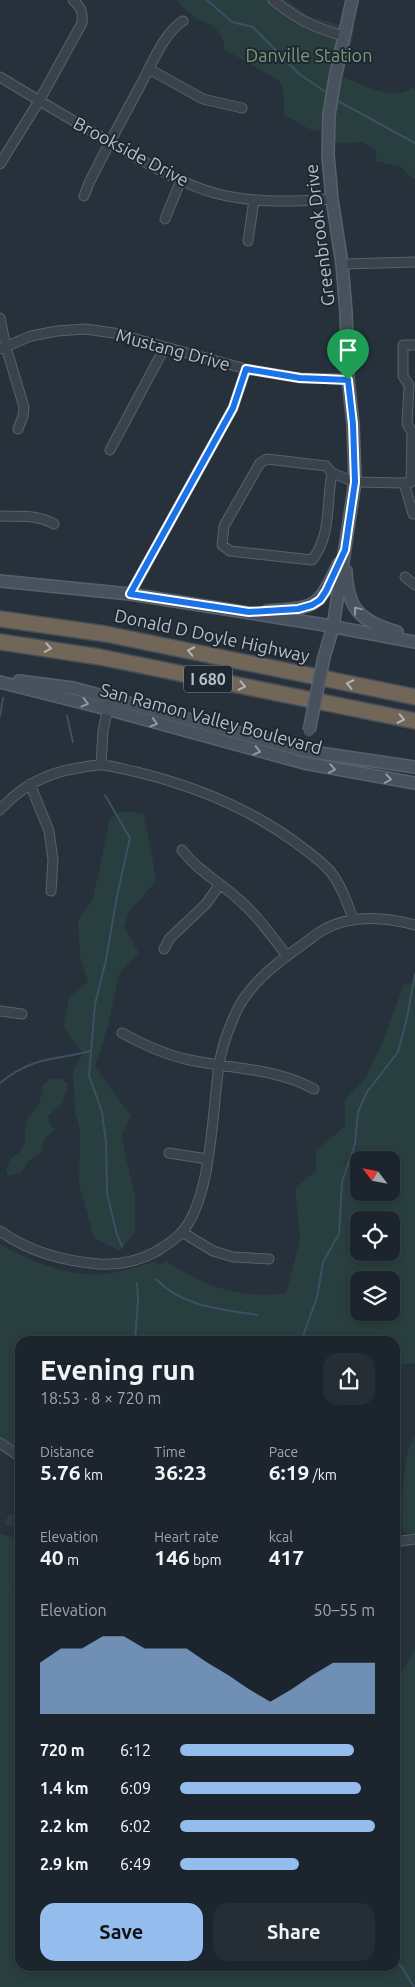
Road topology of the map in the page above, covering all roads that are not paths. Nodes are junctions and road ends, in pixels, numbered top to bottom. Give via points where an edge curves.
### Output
1 (73, 0) edge
2 (272, 0) edge
3 (352, 0) edge
4 (183, 21) dead end
5 (343, 36) junction
6 (149, 70) junction
7 (0, 77) edge
8 (39, 101) junction
9 (242, 108) dead end
10 (110, 142) junction
11 (0, 164) edge
12 (181, 180) junction
13 (84, 196) dead end
14 (332, 199) junction
15 (254, 200) junction
16 (165, 219) dead end
17 (248, 241) dead end
18 (415, 262) edge
19 (342, 264) junction
20 (0, 318) edge
21 (415, 345) edge
22 (165, 347) junction
23 (3, 348) edge
24 (246, 369) junction
25 (348, 380) junction
26 (18, 429) dead end
27 (110, 450) dead end
28 (332, 473) junction
29 (410, 481) edge
30 (355, 482) junction
31 (415, 514) edge
32 (0, 516) edge
33 (54, 524) dead end
34 (345, 550) junction
35 (405, 577) dead end
36 (0, 582) edge
37 (415, 584) edge
38 (130, 594) junction
39 (249, 612) junction
40 (0, 619) edge
41 (333, 626) junction
42 (415, 640) edge
43 (0, 642) edge
44 (0, 681) edge
45 (111, 697) junction
46 (415, 697) edge
47 (107, 709) junction
48 (415, 721) edge
49 (306, 751) junction
50 (304, 763) junction
51 (101, 765) junction
52 (415, 767) edge
53 (415, 783) edge
54 (30, 784) junction
55 (0, 810) edge
56 (182, 850) dead end
57 (220, 884) junction
58 (51, 891) dead end
59 (353, 919) junction
60 (415, 925) edge
61 (164, 949) dead end
62 (287, 956) junction
63 (0, 1011) edge
64 (22, 1014) dead end
65 (122, 1033) dead end
66 (219, 1064) junction
67 (314, 1089) dead end
68 (169, 1153) dead end
69 (207, 1159) junction
70 (0, 1231) edge
71 (182, 1232) junction
72 (269, 1259) dead end
73 (0, 1443) edge
74 (15, 1453) edge
75 (415, 1539) edge
76 (400, 1541) edge

1 - 8 street via 83,13 82,23
2 - 5 street via 294,17
3 - 5 street, Greenbrook Drive
4 - 6 street via 170,33
5 - 14 street, Greenbrook Drive via 329,115
6 - 9 street via 202,99
6 - 10 street
7 - 8 street, Brookside Drive
8 - 10 street, Brookside Drive
8 - 11 street
10 - 12 street, Brookside Drive
10 - 13 street
12 - 15 street, Brookside Drive via 217,194
12 - 16 street
14 - 15 street, Brookside Drive
14 - 19 street, Greenbrook Drive
15 - 17 street
18 - 19 street
19 - 25 street, Greenbrook Drive
20 - 23 street
21 - 29 street via 403,345 403,376 409,385 407,424 412,432
22 - 23 street, Mustang Drive via 85,329 31,336
22 - 24 street, Mustang Drive
22 - 27 street
23 - 26 street via 24,407
24 - 25 street, Mustang Drive via 300,378
24 - 38 street via 233,408
25 - 30 street, Greenbrook Drive
28 - 28 street via 329,514 320,550 312,560 230,550 222,545 224,526 260,463 267,459 326,466
28 - 30 street
29 - 30 street
29 - 31 street
30 - 34 street, Greenbrook Drive
32 - 33 street via 36,517
34 - 39 street via 320,600 298,609
34 - 41 street, Greenbrook Drive
42 -> 34 street via 374,624 354,609 346,579
35 - 37 street
36 - 38 street
38 - 39 street
39 - 41 street
46 -> 40 highway, Donald D Doyle Highway / I 680 via 106,634
41 - 42 street
41 - 49 street, Greenbrook Drive, bridge
43 -> 48 highway, I 680 via 100,656
44 - 45 street, San Ramon Valley Boulevard via 53,684
44 -> 47 street, San Ramon Valley Boulevard
45 - 47 street
45 - 49 street, San Ramon Valley Boulevard
47 -> 50 street, San Ramon Valley Boulevard
47 - 51 street
49 - 50 street, Greenbrook Drive
49 - 52 street, San Ramon Valley Boulevard
50 -> 53 street, San Ramon Valley Boulevard
51 - 54 street via 62,770
51 - 59 street via 164,778 243,809 283,834 330,871 343,891
54 - 55 street via 12,796
54 - 58 street via 49,831 54,860
56 - 57 street via 190,862
57 - 61 street via 206,904 170,938
57 - 62 street via 255,914
59 - 60 street via 373,918
59 - 62 street via 324,930
62 - 66 street via 258,980 245,996 233,1017
63 - 64 street
65 - 66 street via 166,1054
66 - 67 street via 298,1080
66 - 69 street
68 - 69 street
69 - 71 street via 198,1206
70 - 71 street via 28,1248 56,1258 108,1264 150,1255
71 - 72 street via 213,1251 233,1257
73 - 74 street
75 - 76 street

